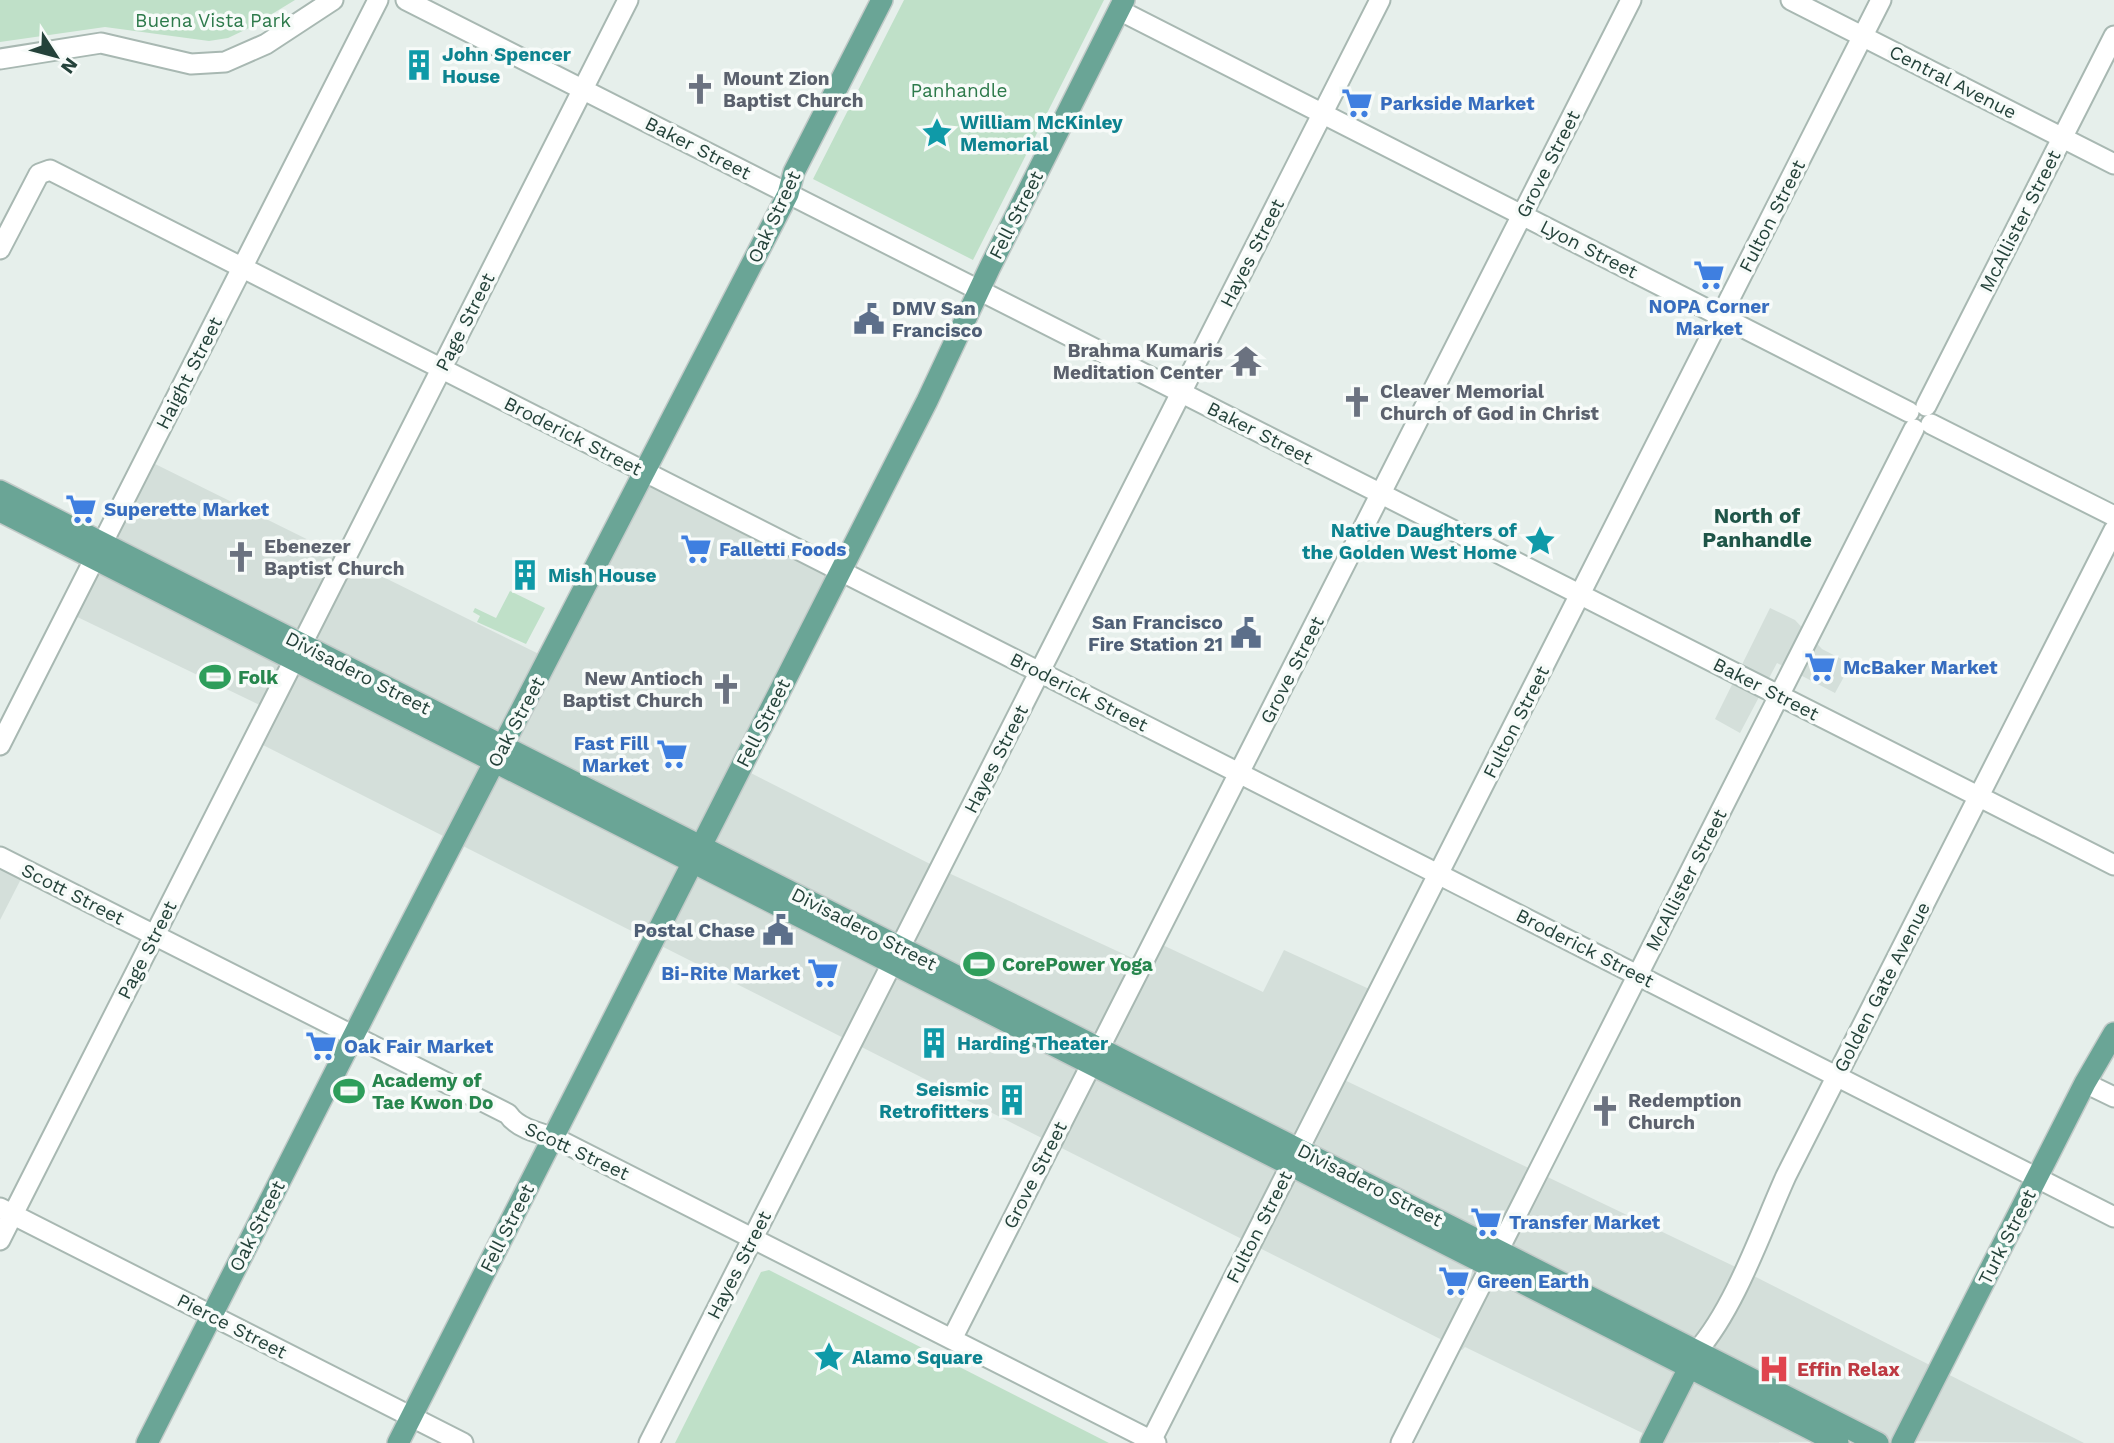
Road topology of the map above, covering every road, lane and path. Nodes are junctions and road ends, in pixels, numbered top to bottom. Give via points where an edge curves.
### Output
1 (333, 0) edge
2 (378, 0) edge
3 (406, 0) edge
4 (628, 0) edge
5 (882, 0) edge
6 (1380, 0) edge
7 (1631, 0) edge
8 (1791, 0) edge
9 (1881, 0) edge
10 (1122, 5) edge
11 (1863, 36) junction
12 (2114, 36) edge
13 (0, 58) edge
14 (583, 90) junction
15 (1323, 114) junction
16 (2062, 138) junction
17 (2114, 164) edge
18 (788, 194) junction
19 (1522, 215) junction
20 (0, 249) edge
21 (242, 267) junction
22 (980, 291) junction
23 (1721, 316) junction
24 (442, 368) junction
25 (1181, 393) junction
26 (1920, 418) junction
27 (645, 472) junction
28 (0, 491) edge
29 (1381, 494) junction
30 (0, 511) edge
31 (2114, 516) edge
32 (2114, 530) edge
33 (98, 551) junction
34 (840, 571) junction
35 (1580, 595) junction
36 (298, 652) junction
37 (1040, 672) junction
38 (1780, 696) junction
39 (0, 745) edge
40 (499, 754) junction
41 (1239, 773) junction
42 (1979, 797) junction
43 (697, 854) junction
44 (0, 857) edge
45 (2114, 865) edge
46 (1439, 873) junction
47 (154, 935) junction
48 (896, 955) junction
49 (1638, 975) junction
50 (2114, 1033) edge
51 (353, 1036) junction
52 (1096, 1056) junction
53 (1837, 1076) junction
54 (2085, 1083) junction
55 (2114, 1097) edge
56 (553, 1137) junction
57 (1295, 1157) junction
58 (2037, 1178) junction
59 (6, 1211) edge
60 (2114, 1217) edge
61 (752, 1238) junction
62 (0, 1240) edge
63 (1494, 1258) junction
64 (212, 1315) junction
65 (952, 1339) junction
66 (1693, 1359) junction
67 (411, 1416) junction
68 (1152, 1442) edge
69 (147, 1443) edge
70 (398, 1443) edge
71 (463, 1443) edge
72 (649, 1443) edge
73 (1401, 1443) edge
74 (1651, 1443) edge
75 (1839, 1443) edge
76 (1878, 1443) edge
77 (1902, 1443) edge

1 - 13 street via 266,44 225,62 191,64 102,43
2 - 21 street, Haight Street
3 - 14 street, Baker Street
4 - 14 street, Page Street
5 - 18 main road, Oak Street via 794,172
6 - 15 street, Hayes Street
7 - 19 street, Grove Street
8 - 11 street, Central Avenue
9 - 11 street, Fulton Street
10 - 15 street, Lyon Street
10 - 22 main road, Fell Street
11 - 16 street, Central Avenue
11 - 23 street, Fulton Street
12 - 16 street, McAllister Street
14 - 18 street, Baker Street
14 - 24 street, Page Street
15 - 19 street, Lyon Street
15 - 25 street, Hayes Street
16 - 17 street, Central Avenue
16 - 26 street, McAllister Street
18 - 22 street, Baker Street
18 - 27 main road, Oak Street
19 - 23 street, Lyon Street
19 - 29 street, Grove Street
20 - 21 street, Broderick Street via 34,183 44,170 50,170
21 - 24 street, Broderick Street
21 - 33 street, Haight Street
22 - 25 street, Baker Street
22 - 34 main road, Fell Street
23 - 26 street, Lyon Street
23 - 35 street, Fulton Street
24 - 27 street, Broderick Street
24 - 36 street, Page Street
25 - 29 street, Baker Street
25 - 37 street, Hayes Street
26 - 31 street, Lyon Street
26 - 38 street, McAllister Street
27 - 34 street, Broderick Street
27 - 40 main road, Oak Street
28 - 33 main road, Divisadero Street
29 - 35 street, Baker Street
29 - 41 street, Grove Street
30 - 33 main road, Divisadero Street
32 - 42 street, Golden Gate Avenue
33 - 36 main road, Divisadero Street
33 - 39 street, Haight Street
34 - 37 street, Broderick Street
34 - 43 main road, Fell Street
35 - 38 street, Baker Street
35 - 46 street, Fulton Street
36 - 40 main road, Divisadero Street
36 - 47 street, Page Street
37 - 41 street, Broderick Street
37 - 48 street, Hayes Street
38 - 42 street, Baker Street
38 - 49 street, McAllister Street
40 - 43 main road, Divisadero Street
40 - 51 main road, Oak Street
41 - 46 street, Broderick Street
41 - 52 street, Grove Street
42 - 45 street, Baker Street
42 - 53 street, Golden Gate Avenue
43 - 48 main road, Divisadero Street
43 - 56 main road, Fell Street
44 - 47 street, Scott Street
46 - 49 street, Broderick Street
46 - 57 street, Fulton Street
47 - 51 street, Scott Street
47 - 59 street, Page Street
48 - 52 main road, Divisadero Street
48 - 61 street, Hayes Street
49 - 53 street, Broderick Street
49 - 63 street, McAllister Street
50 - 54 main road, Turk Street
51 - 56 street, Scott Street via 508,1114 513,1121
51 - 64 main road, Oak Street
52 - 57 main road, Divisadero Street
52 - 65 street, Grove Street
53 - 58 street, Broderick Street
53 - 66 street, Golden Gate Avenue via 1744,1271
54 - 55 street
54 - 58 main road, Turk Street
56 - 61 street, Scott Street
56 - 67 main road, Fell Street
57 - 63 main road, Divisadero Street
57 - 68 street, Fulton Street
58 - 60 street, Broderick Street
58 - 77 main road, Turk Street
59 - 62 street, Page Street
59 - 64 street, Pierce Street
61 - 65 street, Scott Street
61 - 72 street, Hayes Street
63 - 66 main road, Divisadero Street
63 - 73 street, McAllister Street
64 - 67 street, Pierce Street
64 - 69 main road, Oak Street
65 - 68 street, Scott Street
66 - 74 main road, Golden Gate Avenue
66 - 75 main road, Divisadero Street
66 - 76 main road, Divisadero Street
67 - 70 main road, Fell Street
67 - 71 street, Pierce Street

